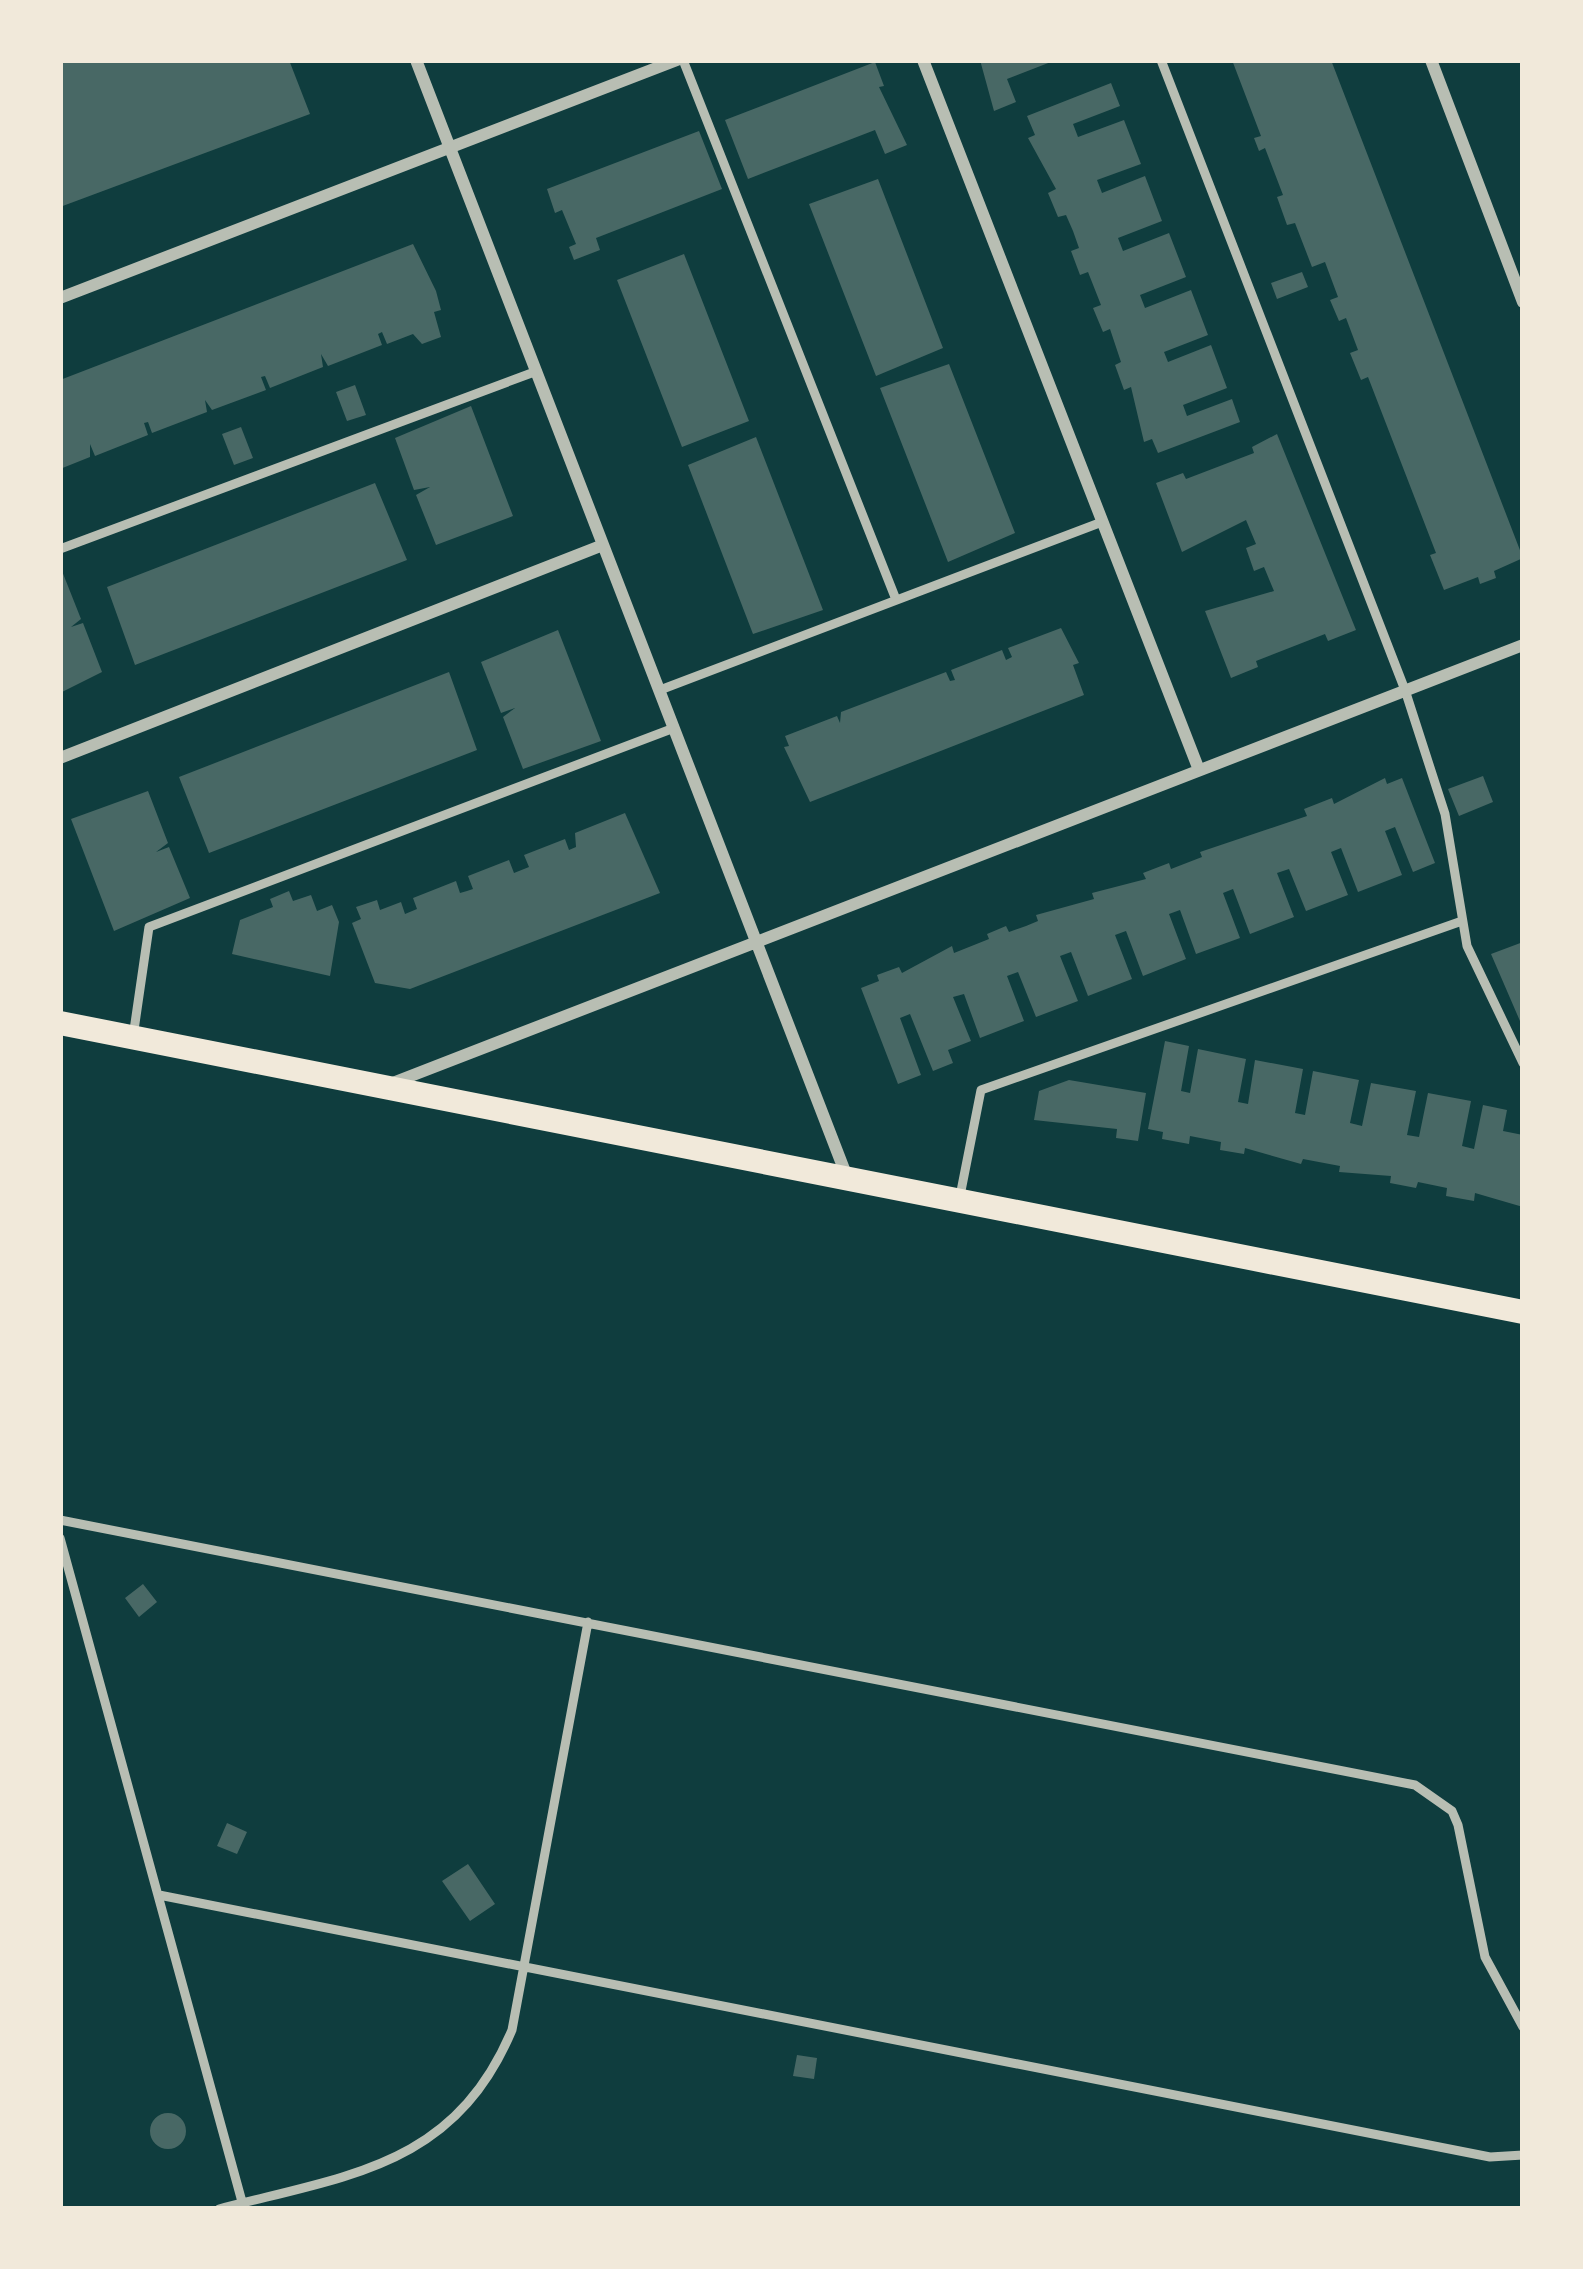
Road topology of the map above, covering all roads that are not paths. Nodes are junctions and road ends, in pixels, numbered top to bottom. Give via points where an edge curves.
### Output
1 (416, 60) edge
2 (680, 60) edge
3 (923, 60) edge
4 (1162, 60) edge
5 (1431, 60) edge
6 (450, 148) junction
7 (60, 298) edge
8 (1523, 302) edge
9 (537, 371) junction
10 (1102, 522) junction
11 (603, 545) junction
12 (60, 549) edge
13 (895, 597) junction
14 (1523, 645) edge
15 (660, 690) junction
16 (1405, 690) junction
17 (674, 728) junction
18 (60, 758) edge
19 (1198, 770) junction
20 (1462, 921) junction
21 (757, 941) junction
22 (60, 1023) edge
23 (133, 1037) junction
24 (1523, 1063) edge
25 (383, 1087) junction
26 (848, 1178) junction
27 (959, 1200) junction
28 (1523, 1312) edge
29 (60, 1520) edge
30 (60, 1538) edge
31 (588, 1622) junction
32 (159, 1895) junction
33 (522, 1966) junction
34 (1523, 2027) edge
35 (1523, 2155) edge
36 (243, 2206) edge
37 (219, 2209) edge

1 - 6 street
2 - 6 street
2 - 13 lane
3 - 10 street
4 - 16 lane
5 - 8 street
6 - 7 street
6 - 9 street
9 - 11 street
9 - 12 lane
10 - 13 lane
10 - 19 street
11 - 15 street
11 - 18 street
13 - 15 lane
14 - 16 street
15 - 17 street
16 - 19 street
16 - 20 lane via 1445,814
17 - 21 street
17 - 23 lane via 149,927
19 - 21 street
20 - 24 lane
20 - 27 lane via 981,1090
21 - 25 street
21 - 26 street
22 - 23 main road
23 - 25 main road
25 - 26 main road
26 - 27 main road
27 - 28 main road
29 - 31 lane
30 - 32 lane
31 - 33 lane
31 - 34 lane via 1415,1785 1459,1825 1485,1957
32 - 33 lane
32 - 36 lane
33 - 35 lane via 1490,2157
33 - 36 lane via 512,2030 453,2123 389,2162
36 - 37 lane

